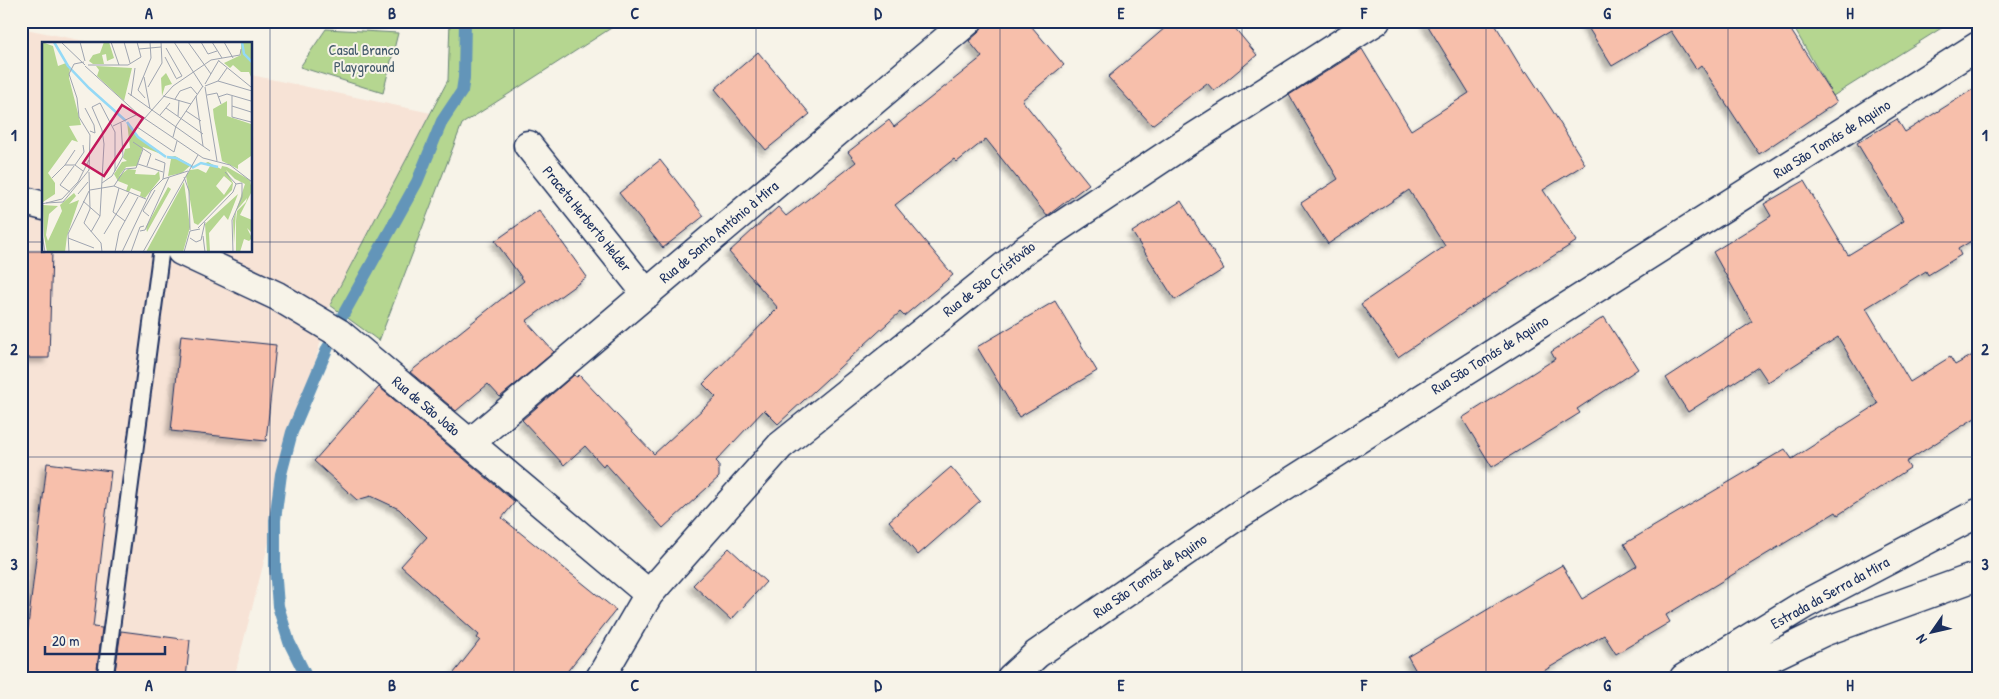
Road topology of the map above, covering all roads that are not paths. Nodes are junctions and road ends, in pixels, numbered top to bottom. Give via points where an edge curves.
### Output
1 (968, 21) edge
2 (1376, 21) edge
3 (1978, 46) edge
4 (528, 145) dead end
5 (21, 200) edge
6 (42, 205) edge
7 (161, 252) edge
8 (183, 252) edge
9 (647, 294) junction
10 (470, 443) junction
11 (1978, 512) edge
12 (1978, 576) edge
13 (649, 594) junction
14 (105, 678) edge
15 (600, 678) edge
16 (1011, 678) edge
17 (1684, 678) edge
18 (1727, 678) edge

1 - 9 street, Rua de Santo António à Mira
2 - 13 street, Rua de São Cristóvão via 1026,249 780,446
3 - 16 street, Rua São Tomás de Aquino via 1236,516 1037,654
4 - 9 street, Praceta Herberto Helder
5 - 6 street
7 - 14 lane
8 - 10 street, Rua de São João via 277,296 339,333
9 - 10 street, Rua de Santo António à Mira
10 - 13 street, Rua de São João
11 - 17 street, Estrada da Serra da Mira via 1805,604
12 - 18 street, Estrada da Serra da Mira via 1823,632
13 - 15 street

